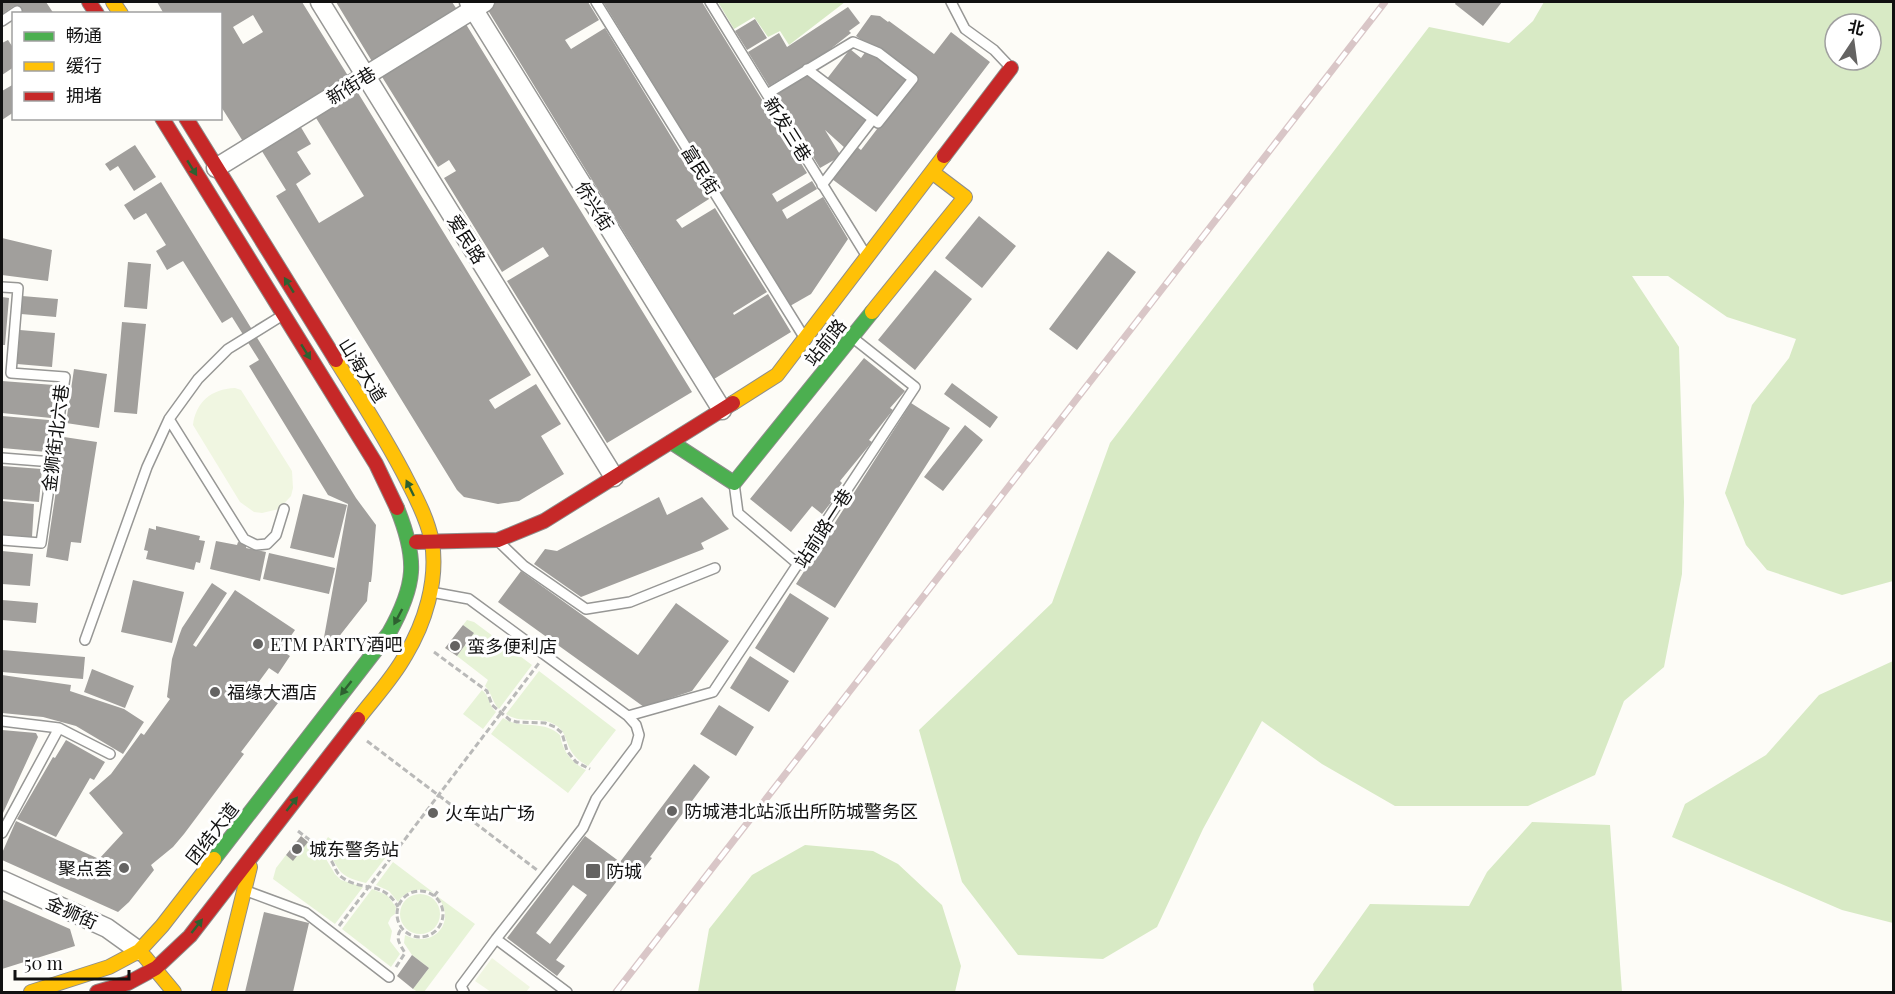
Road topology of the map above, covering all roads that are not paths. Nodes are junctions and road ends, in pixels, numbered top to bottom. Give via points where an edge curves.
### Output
1 (320, 2) edge
2 (596, 2) edge
3 (710, 2) edge
4 (951, 2) edge
5 (476, 4) edge
6 (1011, 68) joint
7 (807, 69) junction
8 (365, 75) junction
9 (767, 94) junction
10 (873, 119) junction
11 (163, 120) edge
12 (187, 120) edge
13 (216, 168) junction
14 (932, 172) junction
15 (822, 185) junction
16 (867, 258) junction
17 (2, 287) edge
18 (301, 304) junction
19 (283, 315) junction
20 (824, 315) junction
21 (852, 337) junction
22 (805, 339) junction
23 (6, 373) edge
24 (722, 410) junction
25 (170, 419) junction
26 (671, 442) junction
27 (2, 458) edge
28 (52, 462) junction
29 (614, 477) junction
30 (734, 483) junction
31 (284, 509) dead end
32 (2, 540) edge
33 (498, 540) junction
34 (432, 542) junction
35 (411, 543) junction
36 (799, 565) junction
37 (715, 568) dead end
38 (410, 589) junction
39 (431, 592) junction
40 (85, 640) dead end
41 (628, 716) junction
42 (2, 721) edge
43 (58, 728) junction
44 (110, 754) dead end
45 (2, 833) edge
46 (2, 880) edge
47 (237, 885) junction
48 (496, 939) junction
49 (139, 951) junction
50 (156, 968) junction
51 (389, 977) road end
52 (567, 992) edge
53 (30, 993) edge
54 (97, 993) edge
55 (174, 993) edge
56 (219, 993) edge
57 (464, 993) edge

1 - 8 street, 爱民路
2 - 22 lane, 富民街
3 - 9 lane, 新发三巷
4 - 6 lane via 965,29
5 - 8 street, 新街巷
5 - 24 street, 侨兴街
6 - 14 main road, 站前路
7 - 9 lane
7 - 10 lane
7 - 10 lane via 853,42 879,52 913,79 878,123
8 - 13 street, 新街巷
8 - 29 street, 爱民路
9 - 15 lane, 新发三巷
10 - 15 lane
11 -> 19 main road
12 - 13 main road, 山海大道
18 -> 13 main road, 山海大道
14 - 16 main road, 站前路
14 - 21 main road, 站前路 via 965,197
15 - 16 lane, 新发三巷
16 - 20 main road, 站前路
17 - 23 lane, 金狮街北六巷 via 18,288
18 - 19 lane
34 -> 18 main road, 山海大道 via 394,454
19 - 25 lane via 228,349 198,379
19 -> 35 main road via 376,464
20 - 21 lane, 站前路一巷
20 - 22 main road, 站前路
21 - 30 main road, 站前路
21 - 36 lane, 站前路一巷 via 915,387
22 - 24 main road, 站前路 via 777,375
23 - 28 lane, 金狮街北六巷 via 65,377
24 - 26 main road, 站前路
25 - 31 lane via 244,539 256,545 267,544 276,535
25 - 40 lane via 147,467
26 - 29 main road, 站前路
26 - 30 main road
27 - 28 lane
28 - 32 lane, 金狮街北六巷 via 41,543
29 - 33 main road, 站前路 via 544,521
30 - 36 lane via 738,513
33 - 34 main road, 站前路
33 - 37 lane via 524,566 586,609 630,602
34 - 35 main road, 站前路
34 - 39 main road, 山海大道
35 - 38 main road
36 - 41 lane, 站前路一巷 via 713,692
38 - 39 lane
38 -> 49 main road, 团结大道 via 400,617 382,642
39 - 41 lane via 469,598
47 -> 39 main road, 山海大道 via 256,850 404,659 421,626
41 - 48 lane via 639,735 636,747 596,799 583,828
42 - 43 lane
43 - 44 lane
43 - 45 lane
46 - 49 street, 金狮街 via 107,928
50 -> 47 main road
47 - 51 lane via 306,913
47 - 56 main road
48 - 52 lane
48 - 57 lane via 461,986
49 - 50 main road
49 - 53 main road, 团结大道 via 109,967
50 - 54 main road
50 - 55 main road

